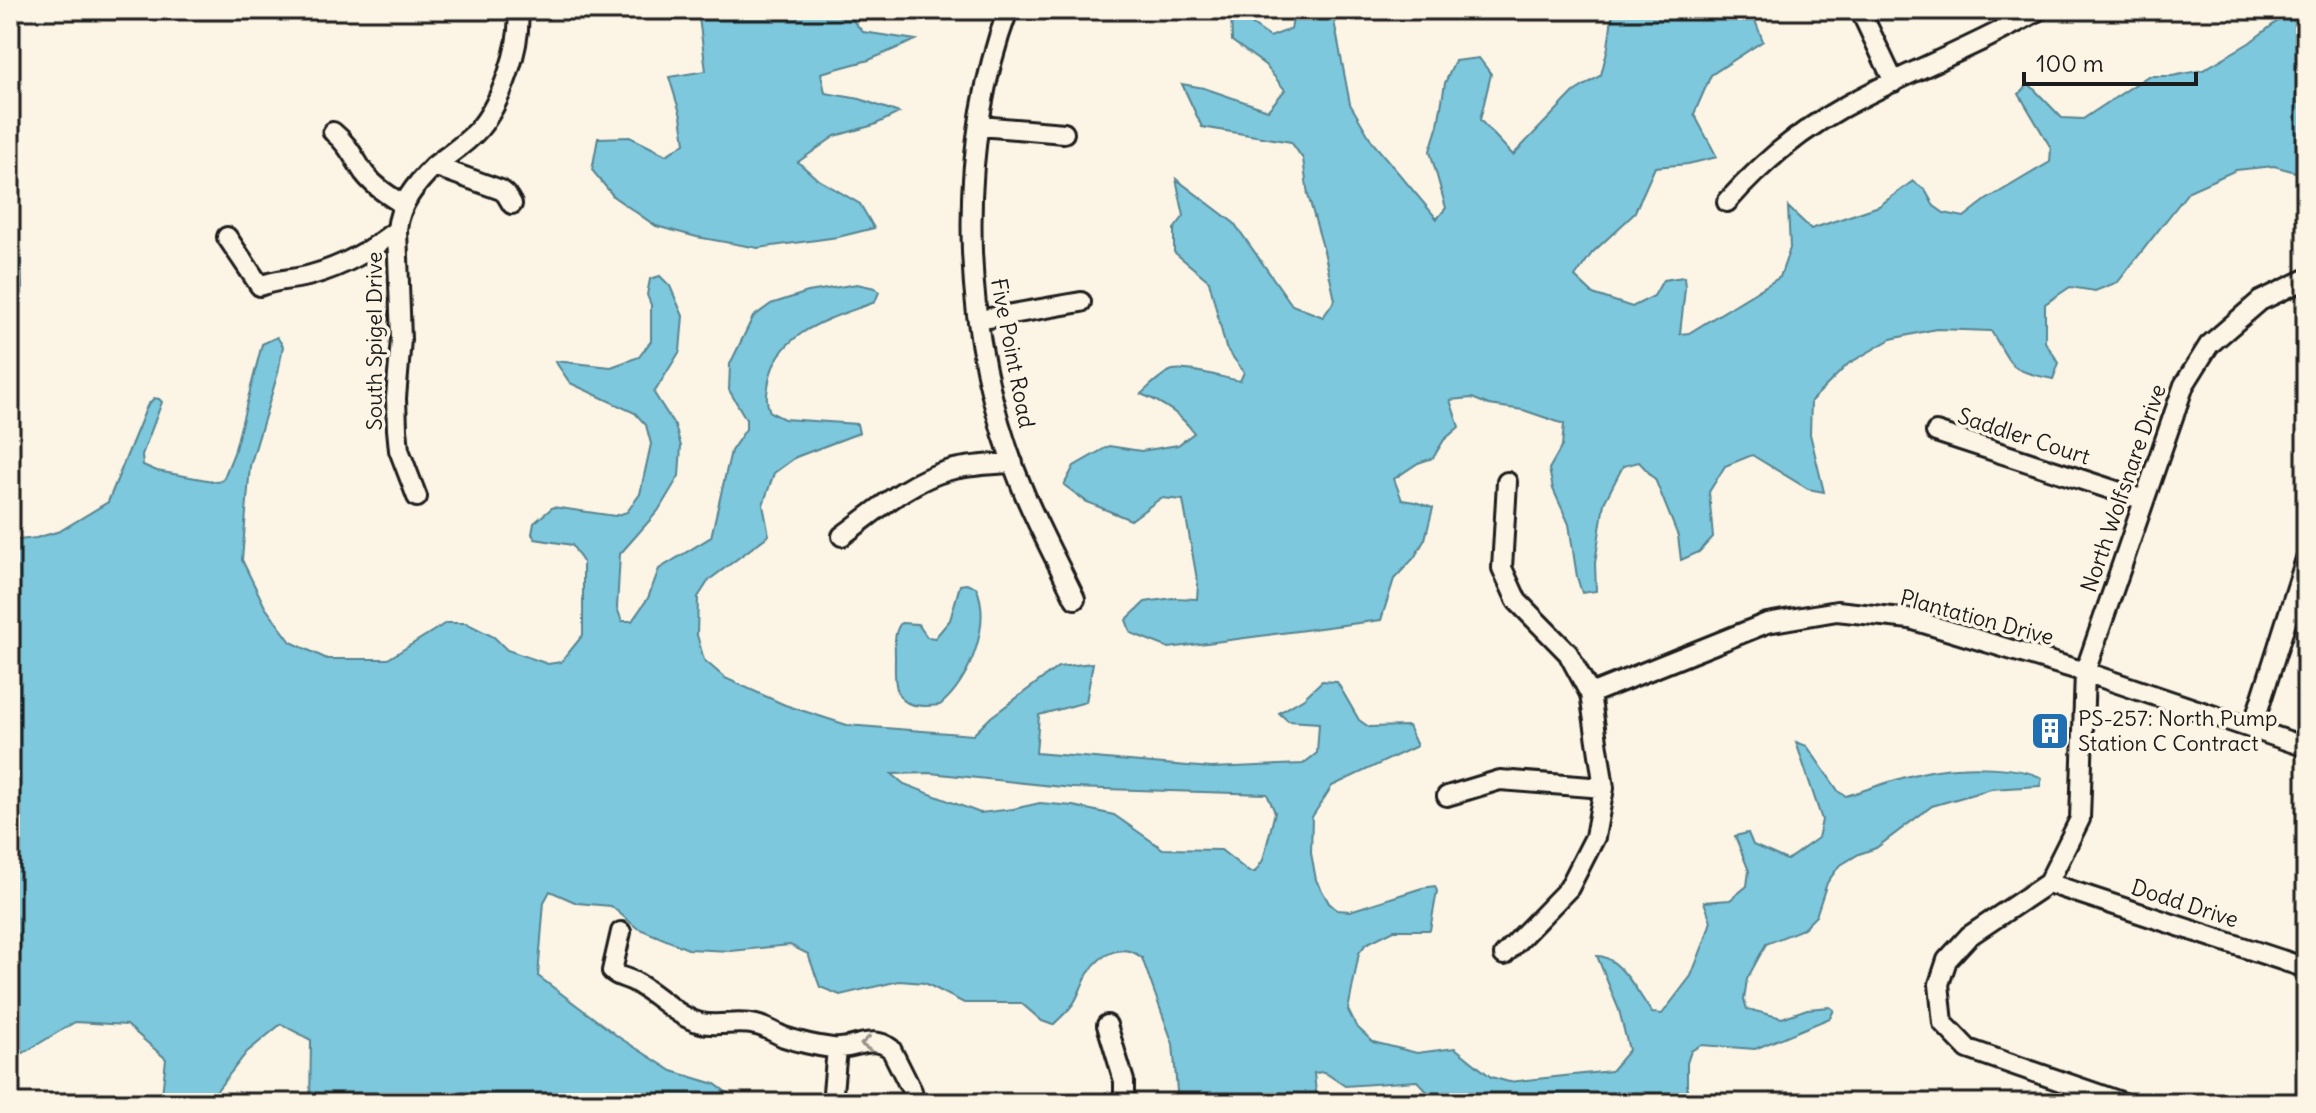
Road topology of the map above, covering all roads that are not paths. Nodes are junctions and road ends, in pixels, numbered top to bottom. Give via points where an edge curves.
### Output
1 (518, 10) edge
2 (1008, 10) edge
3 (1860, 10) edge
4 (2039, 10) edge
5 (1894, 82) junction
6 (980, 126) junction
7 (333, 132) dead end
8 (1064, 133) dead end
9 (434, 166) junction
10 (1727, 202) dead end
11 (512, 204) dead end
12 (404, 205) junction
13 (397, 230) junction
14 (227, 237) dead end
15 (2306, 279) edge
16 (1081, 302) dead end
17 (978, 320) junction
18 (1936, 432) dead end
19 (1013, 463) junction
20 (1507, 482) dead end
21 (417, 497) dead end
22 (2144, 500) junction
23 (842, 536) dead end
24 (2306, 559) edge
25 (1075, 599) dead end
26 (2085, 672) junction
27 (1590, 694) junction
28 (2252, 729) junction
29 (2306, 747) edge
30 (1604, 788) junction
31 (1447, 796) dead end
32 (2048, 883) junction
33 (621, 932) dead end
34 (1504, 955) dead end
35 (2306, 968) edge
36 (1107, 1025) dead end
37 (837, 1049) junction
38 (2118, 1102) edge
39 (832, 1103) edge
40 (914, 1103) edge
41 (1124, 1103) edge

1 - 9 street, South Spigel Drive via 515,51 489,115 467,141
2 - 6 street, Five Point Road
3 - 5 street
4 - 5 street
5 - 10 street via 1841,108 1786,145
6 - 8 street
6 - 17 street, Five Point Road via 971,218
7 - 12 street via 375,185
9 - 11 street via 501,190
9 - 12 street, South Spigel Drive
12 - 13 street, South Spigel Drive
13 - 14 street, South Spigel Drive via 339,266 260,286
13 - 21 street, South Spigel Drive via 397,429 399,450
15 - 22 street, North Wolfsnare Drive via 2260,301 2209,345 2184,385
16 - 17 street
17 - 19 street, Five Point Road
18 - 22 street, Saddler Court
19 - 23 street via 965,467 930,477
19 - 25 street, Five Point Road
20 - 27 street via 1502,568 1517,601 1568,653
22 - 26 street, North Wolfsnare Drive
24 - 28 street
26 - 27 street, Plantation Drive via 1910,619 1837,611 1767,623
26 - 28 street, Plantation Drive
26 - 32 street, North Wolfsnare Drive via 2080,819
27 - 30 street
28 - 29 street, Plantation Drive
30 - 31 street via 1500,780
30 - 34 street via 1595,837 1569,888
32 - 35 street, Dodd Drive
32 - 38 street via 1969,936 1947,960 1939,984 1943,1023 1968,1049
33 - 37 street via 615,975 632,980 688,1018 710,1024 747,1023
36 - 41 street via 1124,1081
37 - 39 street
40 -> 37 street via 885,1044

